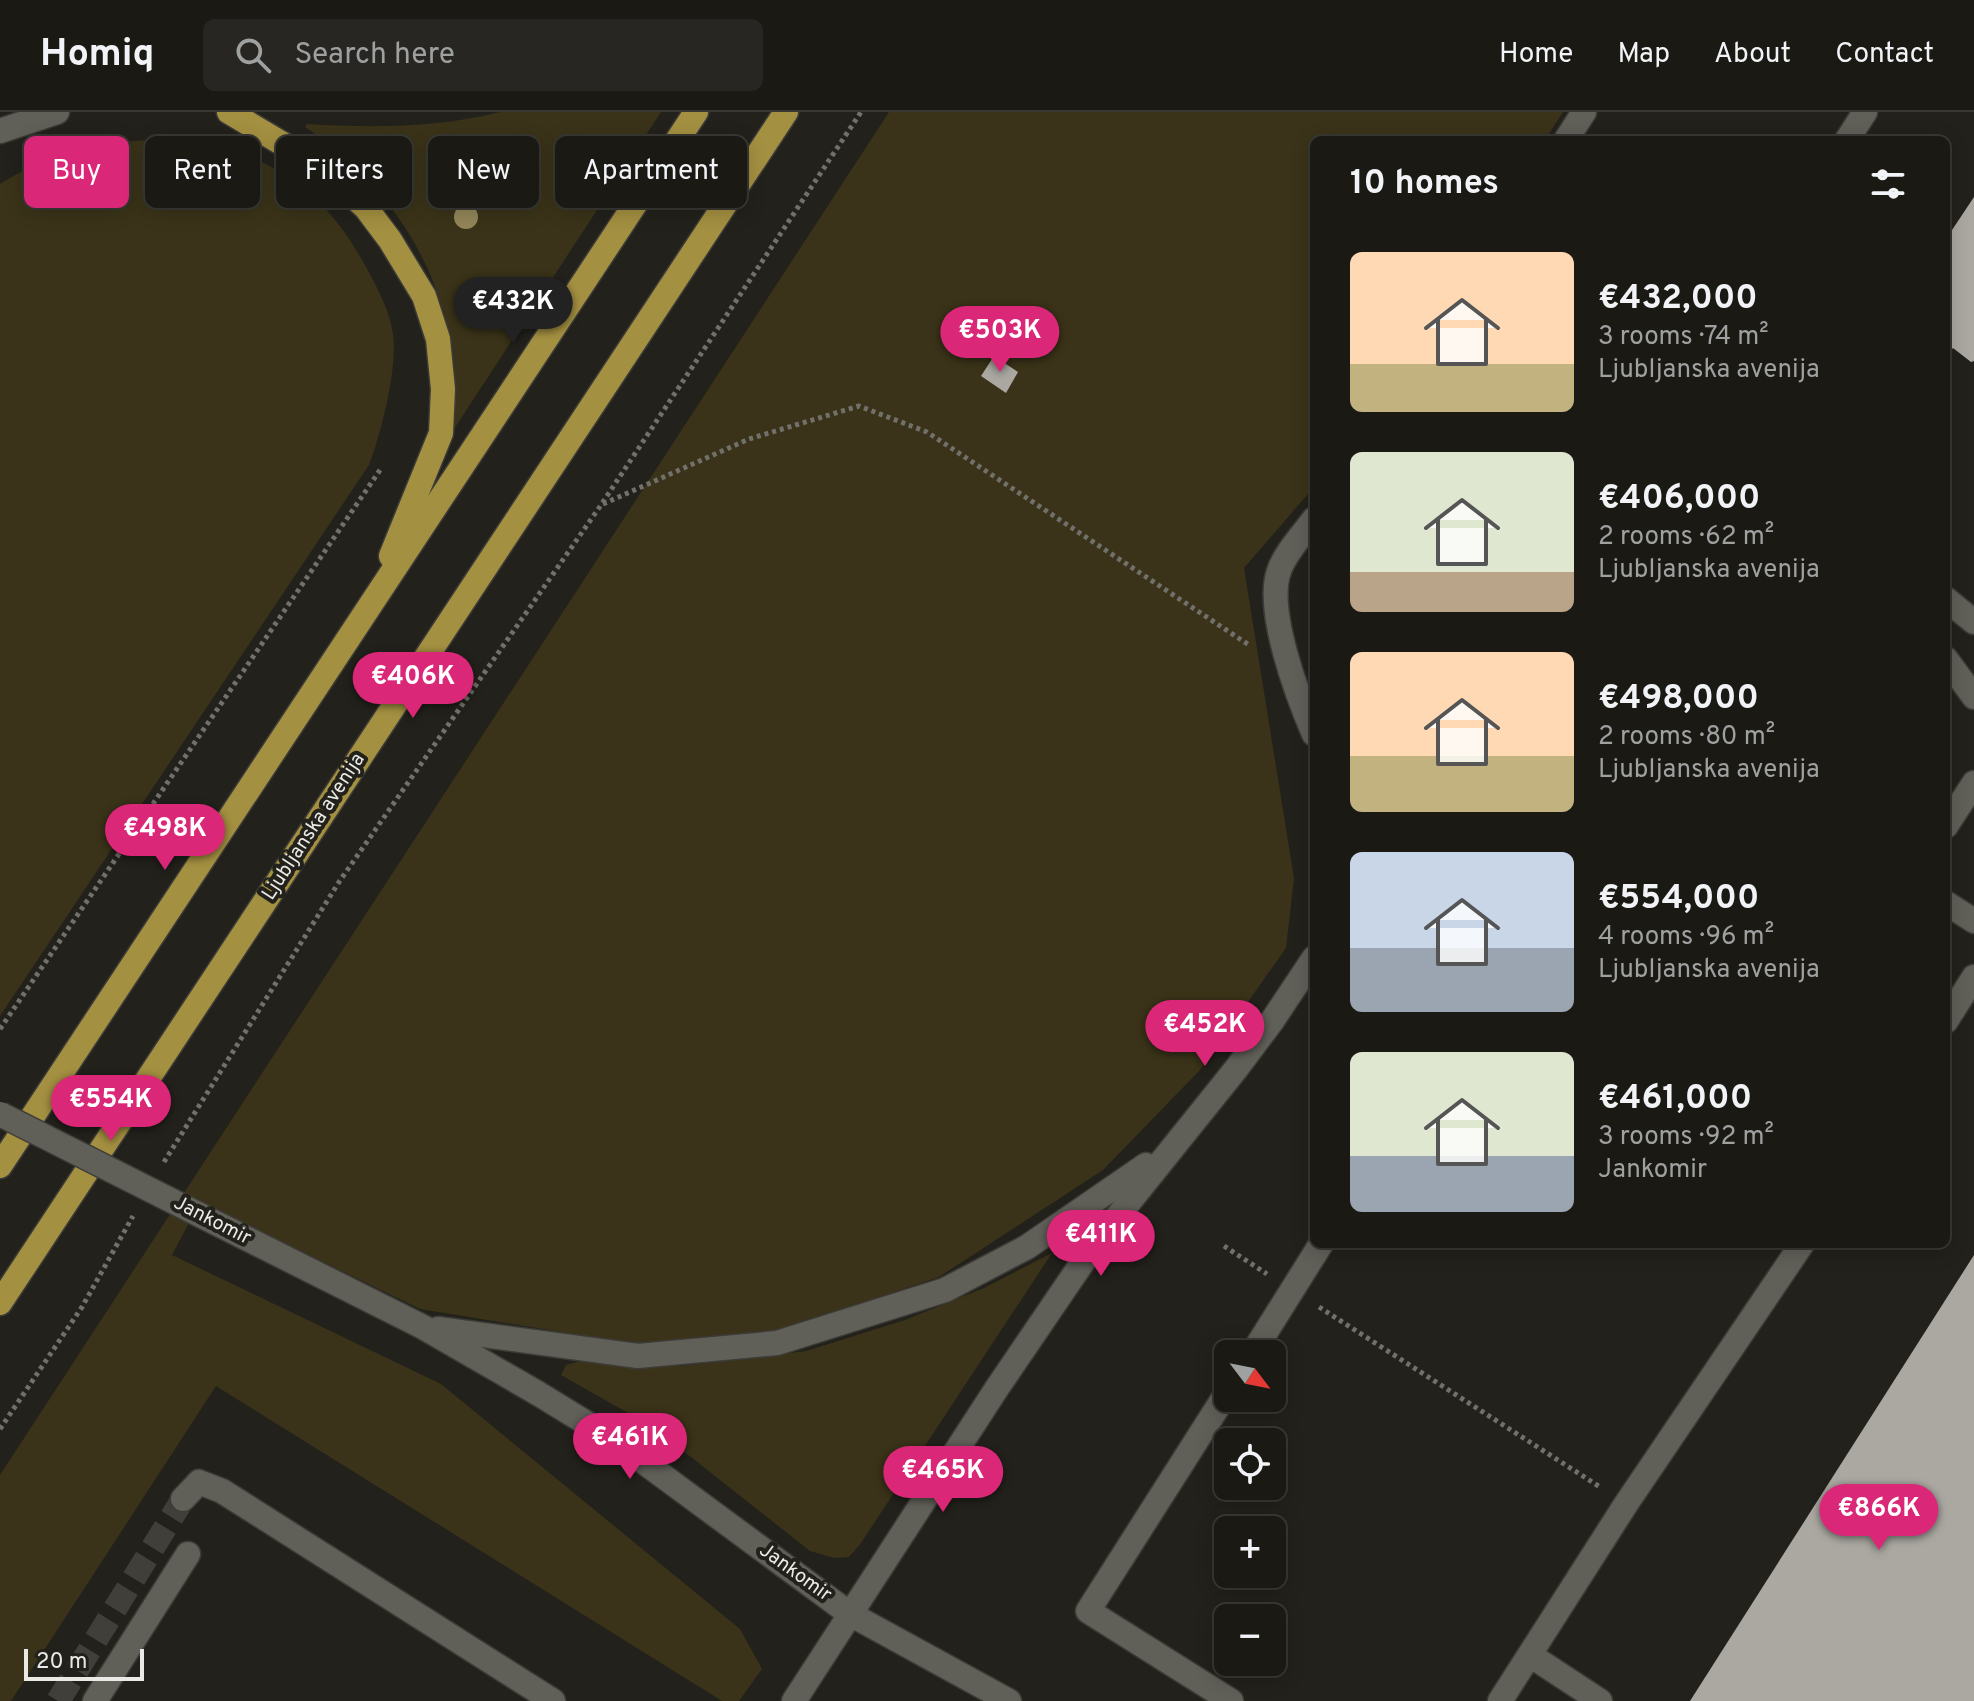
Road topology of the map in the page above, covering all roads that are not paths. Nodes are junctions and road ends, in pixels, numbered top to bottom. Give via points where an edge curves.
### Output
1 (57, 112) edge
2 (229, 112) edge
3 (696, 112) edge
4 (786, 112) edge
5 (1584, 112) edge
6 (1865, 112) edge
7 (0, 131) edge
8 (1569, 136) edge
9 (1850, 136) edge
10 (1310, 525) edge
11 (1950, 602) edge
12 (371, 606) junction
13 (1974, 622) edge
14 (1950, 664) edge
15 (1974, 697) edge
16 (1310, 724) edge
17 (1974, 783) edge
18 (1950, 820) edge
19 (1950, 906) edge
20 (1974, 921) edge
21 (1310, 964) edge
22 (1974, 977) edge
23 (1950, 1015) edge
24 (0, 1114) edge
25 (1174, 1144) junction
26 (0, 1166) edge
27 (1318, 1248) edge
28 (1799, 1248) edge
29 (0, 1303) edge
30 (423, 1327) junction
31 (1261, 1340) edge
32 (1215, 1412) edge
33 (183, 1499) tunnel mouth
34 (188, 1554) dead end
35 (850, 1614) junction
36 (1530, 1655) junction
37 (95, 1701) edge
38 (553, 1701) edge
39 (794, 1701) edge
40 (1009, 1701) edge
41 (1231, 1701) edge
42 (1500, 1701) edge
43 (1600, 1701) edge

1 - 7 street
2 - 12 main road via 320,166 366,208 424,296 438,339 441,433
3 - 12 main road
4 - 29 main road, Ljubljanska avenija
5 - 8 street
6 - 9 street
10 - 16 street via 1279,570 1275,594 1288,669
11 - 13 street
12 - 26 main road
14 - 15 street
17 - 18 street
19 - 20 street
21 - 25 street, Jankomir via 1263,1033
22 - 23 street
24 - 30 street, Jankomir, bridge
25 - 30 street, Jankomir via 1027,1247 945,1290 777,1343 638,1356
25 - 35 street, Jankomir via 1093,1247
27 - 31 street
28 - 36 street
30 - 35 street, Jankomir via 614,1440
32 - 41 street via 1088,1611
33 - 38 street via 199,1482 222,1491
34 - 37 street
35 - 39 street
35 - 40 street
36 - 42 street
36 - 43 street

